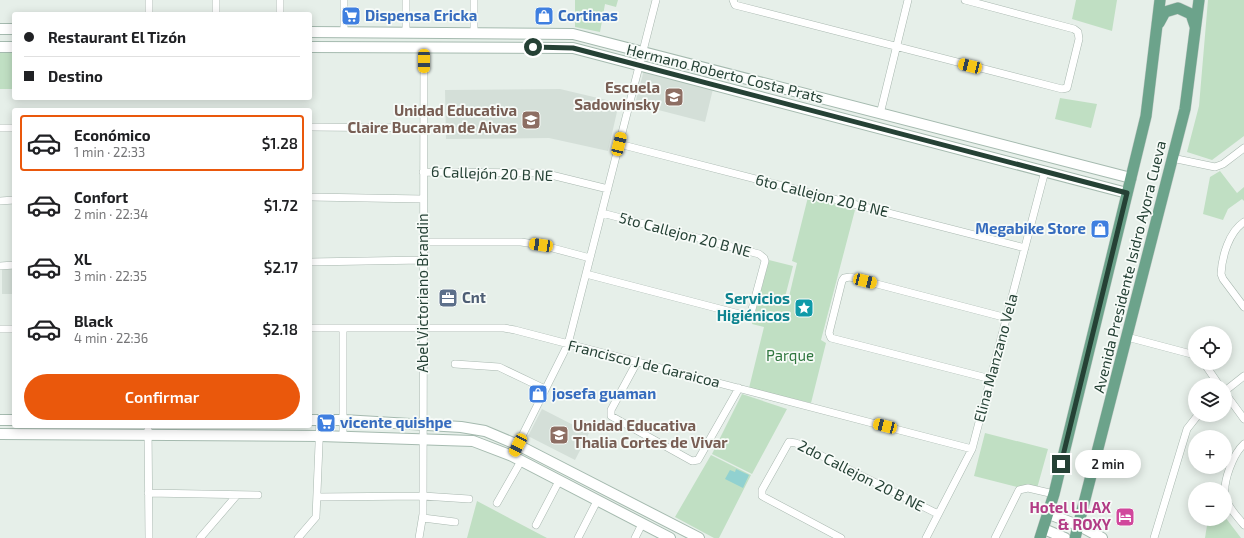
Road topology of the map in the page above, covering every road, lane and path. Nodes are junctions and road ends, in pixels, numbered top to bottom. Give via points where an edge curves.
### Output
1 (149, 0) edge
2 (216, 0) edge
3 (280, 0) edge
4 (344, 0) edge
5 (406, 0) edge
6 (474, 0) edge
7 (656, 0) edge
8 (733, 0) edge
9 (908, 0) edge
10 (965, 0) edge
11 (1160, 0) edge
12 (1199, 0) edge
13 (149, 12) edge
14 (216, 12) edge
15 (280, 12) edge
16 (1158, 24) junction
17 (1196, 27) junction
18 (0, 29) edge
19 (12, 30) edge
20 (312, 32) edge
21 (344, 32) junction
22 (406, 33) junction
23 (474, 33) junction
24 (0, 47) edge
25 (12, 47) edge
26 (312, 47) edge
27 (897, 47) junction
28 (424, 48) junction
29 (643, 52) junction
30 (639, 66) junction
31 (880, 114) junction
32 (312, 127) edge
33 (0, 128) edge
34 (12, 128) edge
35 (424, 128) junction
36 (939, 129) junction
37 (936, 142) junction
38 (619, 144) junction
39 (1244, 148) edge
40 (1172, 158) junction
41 (1045, 171) junction
42 (424, 172) junction
43 (1131, 178) junction
44 (608, 189) junction
45 (1127, 193) junction
46 (312, 197) edge
47 (423, 199) junction
48 (0, 200) edge
49 (12, 200) edge
50 (602, 213) junction
51 (1244, 222) edge
52 (423, 242) junction
53 (1025, 248) junction
54 (590, 258) junction
55 (423, 260) junction
56 (312, 262) edge
57 (12, 265) edge
58 (0, 266) edge
59 (586, 274) junction
60 (1244, 307) edge
61 (1007, 318) junction
62 (312, 328) edge
63 (343, 328) junction
64 (423, 328) junction
65 (0, 329) edge
66 (12, 329) edge
67 (1127, 337) junction
68 (568, 344) junction
69 (1188, 352) edge
70 (637, 362) junction
71 (455, 364) dead end
72 (1244, 376) edge
73 (991, 379) junction
74 (1232, 386) edge
75 (739, 388) junction
76 (545, 389) junction
77 (1232, 402) edge
78 (0, 420) edge
79 (12, 420) edge
80 (315, 420) edge
81 (343, 420) junction
82 (1244, 420) edge
83 (1192, 422) edge
84 (423, 426) junction
85 (148, 430) edge
86 (0, 434) edge
87 (320, 436) junction
88 (343, 436) junction
89 (423, 438) junction
90 (1244, 444) edge
91 (518, 445) junction
92 (972, 449) junction
93 (516, 458) junction
94 (559, 481) junction
95 (148, 493) junction
96 (1054, 494) junction
97 (237, 495) junction
98 (258, 495) dead end
99 (423, 496) junction
100 (317, 497) junction
101 (469, 499) dead end
102 (597, 501) junction
103 (497, 503) dead end
104 (938, 514) junction
105 (1049, 514) junction
106 (423, 518) junction
107 (455, 522) dead end
108 (642, 524) junction
109 (536, 525) dead end
110 (1244, 525) edge
111 (1080, 526) junction
112 (1042, 534) edge
113 (149, 538) edge
114 (200, 538) edge
115 (298, 538) edge
116 (419, 538) edge
117 (578, 538) edge
118 (635, 538) edge
119 (670, 538) edge
120 (699, 538) edge
121 (841, 538) edge
122 (926, 538) edge
123 (995, 538) edge
124 (1065, 538) edge
125 (1075, 538) edge
126 (1102, 538) edge
127 (1154, 538) edge

1 - 13 street
2 - 14 street
3 - 15 street
4 - 21 street
5 - 22 street
6 - 23 street
7 - 29 street
8 - 27 street via 735,5
9 - 27 street
10 - 27 street via 1078,32 1079,39 1067,88 1062,89
11 - 16 main road, Avenida Presidente Isidro Ayora Cueva
12 - 17 main road, Avenida Presidente Isidro Ayora Cueva
16 - 17 main road via 1165,12 1178,8 1191,14
16 - 43 main road, Avenida Presidente Isidro Ayora Cueva via 1146,116
17 - 40 main road, Avenida Presidente Isidro Ayora Cueva via 1185,109
18 - 19 street
20 - 21 street, Hermano Roberto Costa Prats
21 - 22 street, Hermano Roberto Costa Prats
22 - 23 street, Hermano Roberto Costa Prats
23 - 29 street, Hermano Roberto Costa Prats via 572,34
24 - 25 street
26 - 28 street, Hermano Roberto Costa Prats
27 - 31 street
28 - 30 street, Hermano Roberto Costa Prats via 564,47
28 - 35 street, Abel Victoriano Brandin
29 - 30 street
29 - 31 street, Hermano Roberto Costa Prats
30 - 37 street, Hermano Roberto Costa Prats
30 - 38 street
31 - 36 street, Hermano Roberto Costa Prats
32 - 35 street
33 - 34 street
35 - 42 street, Abel Victoriano Brandin
36 - 37 street
36 - 43 street, Hermano Roberto Costa Prats
37 - 41 street, Hermano Roberto Costa Prats
38 - 44 street
38 - 53 street, 6to Callejon 20 B NE
39 - 40 street via 1215,167
40 - 67 main road, Avenida Presidente Isidro Ayora Cueva
41 - 45 street, Hermano Roberto Costa Prats
41 - 53 street, Elina Manzano Vela
42 - 44 street, 6 Callejón 20 B NE via 543,173
42 - 47 street, Abel Victoriano Brandin
43 - 45 main road, Avenida Presidente Isidro Ayora Cueva
44 - 50 street
45 - 96 main road, Avenida Presidente Isidro Ayora Cueva
46 - 47 street
47 - 52 street, Abel Victoriano Brandin
48 - 49 street
50 - 54 street
50 - 59 street, 5to Callejon 20 B NE via 759,254 765,261 751,313 747,316
51 - 60 street via 1235,228 1230,236 1221,274
52 - 54 street via 521,242
52 - 55 street, Abel Victoriano Brandin
53 - 61 street, Elina Manzano Vela
54 - 59 street
55 - 56 street
55 - 64 street, Abel Victoriano Brandin
57 - 58 street
59 - 68 street
61 - 73 street, Elina Manzano Vela
61 - 73 street via 850,277 842,281 829,333 831,338
62 - 63 street, Francisco J de Garaicoa
63 - 64 street, Francisco J de Garaicoa
63 - 81 street
64 - 68 street, Francisco J de Garaicoa via 504,328
64 - 84 street, Abel Victoriano Brandin
65 - 66 street
67 - 69 street
67 - 111 main road, Avenida Presidente Isidro Ayora Cueva
68 - 70 street, Francisco J de Garaicoa
68 - 76 street
70 - 75 street, Francisco J de Garaicoa
70 - 75 street via 611,410 611,416 692,461 698,460
71 - 76 street via 499,367
72 - 74 street
73 - 92 street, Elina Manzano Vela
75 - 92 street, Francisco J de Garaicoa
76 - 91 street
77 - 82 street
78 - 79 street
80 - 81 street
80 - 87 street
81 - 84 street
81 - 88 street
83 - 127 street via 1187,429
84 - 89 street, Abel Victoriano Brandin
84 - 91 street via 474,428
85 - 86 street
85 - 87 street
85 - 95 street
87 - 88 street
87 - 100 street
88 - 89 street
89 - 93 street via 473,441
89 - 99 street, Abel Victoriano Brandin
90 - 110 street via 1235,454 1225,492 1229,506
91 - 93 street
91 - 120 street
92 - 104 street, Elina Manzano Vela
93 - 94 street
93 - 103 street
94 - 102 street
94 - 109 street
95 - 97 street
95 - 113 street
96 - 105 main road, Avenida Presidente Isidro Ayora Cueva
96 - 123 street via 1028,488 1019,490
97 - 98 street
97 - 114 street
99 - 100 street
99 - 101 street
99 - 106 street, Abel Victoriano Brandin
100 - 115 street via 316,517
102 - 108 street
102 - 117 street
104 - 121 street, 2do Callejon 20 B NE via 796,443 789,442 762,490 764,498
104 - 122 street, Elina Manzano Vela
105 - 111 street
105 - 112 main road, Avenida Presidente Isidro Ayora Cueva
106 - 107 street
106 - 116 street, Abel Victoriano Brandin
108 - 118 street
108 - 119 street
111 - 125 main road, Avenida Presidente Isidro Ayora Cueva
111 - 126 street
112 - 124 street

